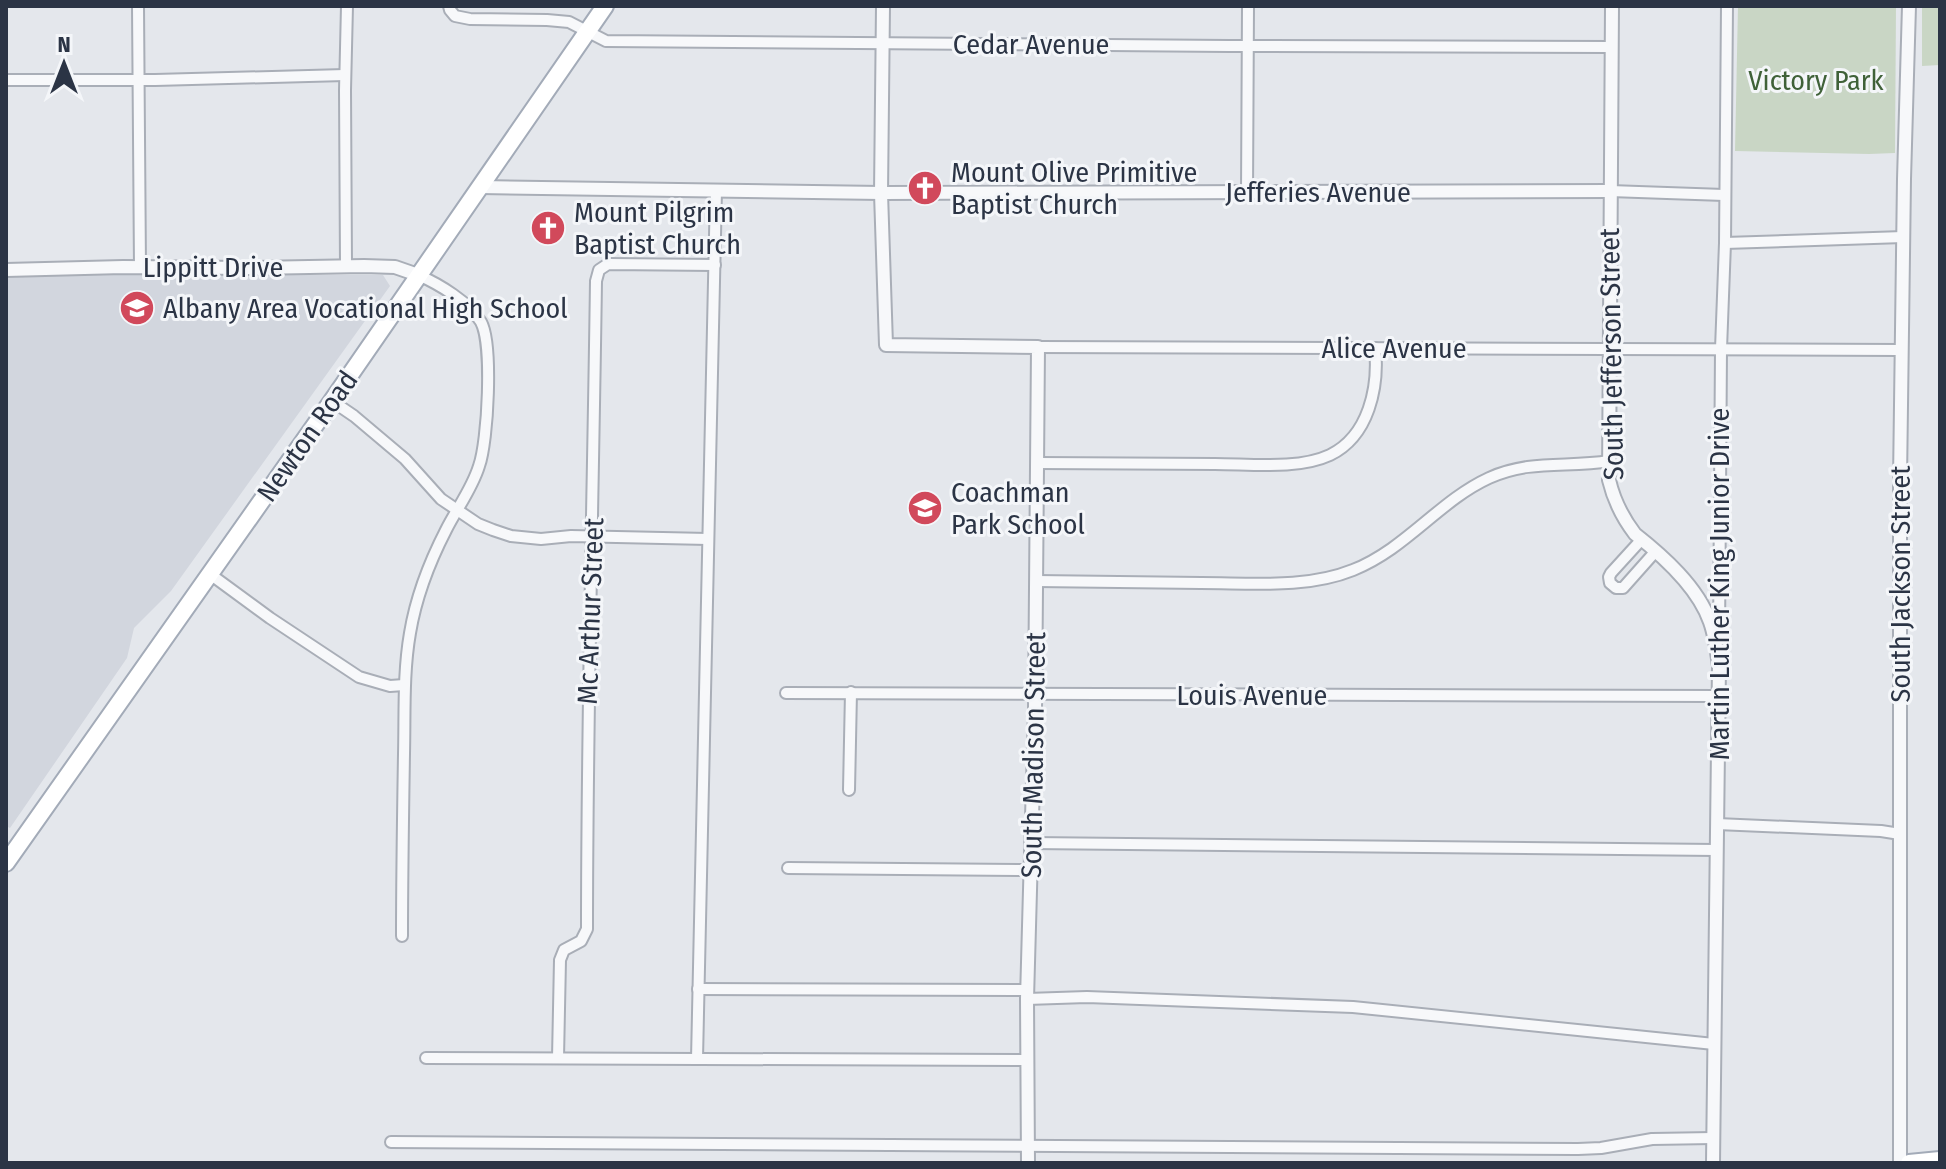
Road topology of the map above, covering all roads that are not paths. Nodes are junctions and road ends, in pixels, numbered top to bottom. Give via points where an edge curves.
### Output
1 (138, 6) edge
2 (347, 6) edge
3 (449, 6) edge
4 (605, 6) edge
5 (883, 6) edge
6 (1248, 6) edge
7 (1612, 6) edge
8 (1727, 6) edge
9 (1909, 6) edge
10 (587, 31) junction
11 (883, 43) junction
12 (1247, 45) junction
13 (1612, 47) junction
14 (345, 75) junction
15 (139, 79) junction
16 (6, 80) edge
17 (480, 187) junction
18 (716, 190) junction
19 (1610, 191) junction
20 (881, 193) junction
21 (1247, 193) junction
22 (1724, 195) junction
23 (1903, 237) junction
24 (1725, 243) junction
25 (715, 265) junction
26 (346, 266) junction
27 (140, 268) junction
28 (6, 270) edge
29 (418, 275) junction
30 (1038, 347) junction
31 (1375, 348) junction
32 (1609, 348) junction
33 (1721, 349) junction
34 (1901, 350) junction
35 (332, 401) junction
36 (1609, 461) junction
37 (1038, 463) junction
38 (457, 510) junction
39 (592, 537) junction
40 (708, 539) junction
41 (1642, 539) junction
42 (1655, 552) junction
43 (210, 574) junction
44 (1036, 581) junction
45 (1719, 666) junction
46 (404, 685) junction
47 (851, 692) junction
48 (786, 693) dead end
49 (1035, 694) junction
50 (1718, 696) junction
51 (849, 790) dead end
52 (1717, 824) junction
53 (1900, 834) junction
54 (1031, 843) junction
55 (1716, 850) junction
56 (6, 863) edge
57 (788, 868) dead end
58 (1030, 870) junction
59 (402, 936) dead end
60 (698, 989) junction
61 (1027, 994) junction
62 (1714, 1044) junction
63 (426, 1058) dead end
64 (558, 1058) junction
65 (697, 1059) junction
66 (1026, 1060) junction
67 (1713, 1138) junction
68 (391, 1142) dead end
69 (1028, 1146) junction
70 (1940, 1160) edge
71 (1028, 1163) edge
72 (1713, 1163) edge
73 (1900, 1163) edge
74 (1909, 1163) edge

1 - 15 street
2 - 14 street
3 - 10 street, Cedar Avenue via 455,16 470,19 569,22
4 - 10 main road, Newton Road
5 - 11 street
6 - 12 street
7 - 13 street, South Jefferson Street
8 - 22 street, Martin Luther King Junior Drive
9 - 23 street, South Jackson Street
10 - 11 street, Cedar Avenue via 606,41
10 - 17 main road, Newton Road
11 - 12 street, Cedar Avenue
11 - 20 street
12 - 13 street, Cedar Avenue
12 - 21 street
13 - 19 street, South Jefferson Street
14 - 15 street
14 - 26 street
15 - 16 street
15 - 27 street
17 - 18 street, Jefferies Avenue
17 - 29 main road, Newton Road
18 - 20 street, Jefferies Avenue
18 - 25 street
19 - 21 street, Jefferies Avenue
19 - 22 street, Jefferies Avenue
19 - 32 street, South Jefferson Street
20 - 21 street, Jefferies Avenue
20 - 30 street, Alice Avenue via 886,345
22 - 24 street, Martin Luther King Junior Drive
23 - 24 street
23 - 34 street, South Jackson Street
24 - 33 street, Martin Luther King Junior Drive
25 - 39 street, Mc Arthur Street via 620,263 599,270
25 - 40 street
26 - 27 street, Lippitt Drive
26 - 29 street, Lippitt Drive via 395,267
27 - 28 street, Lippitt Drive
29 - 35 main road, Newton Road
29 - 38 street via 464,304 479,318 486,335 484,450
30 - 31 street, Alice Avenue
30 - 37 street, South Madison Street
31 - 32 street, Alice Avenue
31 - 37 street via 1375,384 1366,416 1348,441 1329,455 1287,464
32 - 33 street, Alice Avenue
32 - 36 street, South Jefferson Street
33 - 34 street, Alice Avenue
33 - 45 street, Martin Luther King Junior Drive
34 - 53 street, South Jackson Street
35 - 38 street via 381,438
35 - 43 main road, Newton Road
36 - 41 street, South Jefferson Street via 1615,503
36 - 44 street via 1543,464 1491,477 1457,496 1396,546 1354,570 1316,580
37 - 44 street, South Madison Street
38 - 39 street via 511,536
38 - 46 street via 422,585
39 - 40 street
39 - 64 street, Mc Arthur Street via 587,929 560,960
40 - 60 street
41 - 42 street, South Jefferson Street
41 - 42 street via 1611,573 1610,583 1623,588
42 - 45 street, South Jefferson Street via 1700,599
43 - 46 street via 359,677
43 - 56 main road, Newton Road
44 - 49 street, South Madison Street
45 - 50 street, Martin Luther King Junior Drive
46 - 59 street
47 - 48 street, Louis Avenue
47 - 49 street, Louis Avenue
47 - 51 street
49 - 50 street, Louis Avenue
49 - 54 street, South Madison Street
50 - 52 street, Martin Luther King Junior Drive
52 - 53 street
52 - 55 street, Martin Luther King Junior Drive
53 - 73 street, South Jackson Street
54 - 55 street
54 - 58 street, South Madison Street
55 - 62 street, Martin Luther King Junior Drive
57 - 58 street
58 - 61 street, South Madison Street
60 - 61 street
60 - 65 street
61 - 62 street via 1353,1007
61 - 66 street, South Madison Street
62 - 67 street, Martin Luther King Junior Drive
63 - 64 street
64 - 65 street
65 - 66 street
66 - 69 street, South Madison Street
67 - 69 street via 1578,1149
67 - 72 street, Martin Luther King Junior Drive
68 - 69 street
69 - 71 street, South Madison Street
70 - 74 main road

